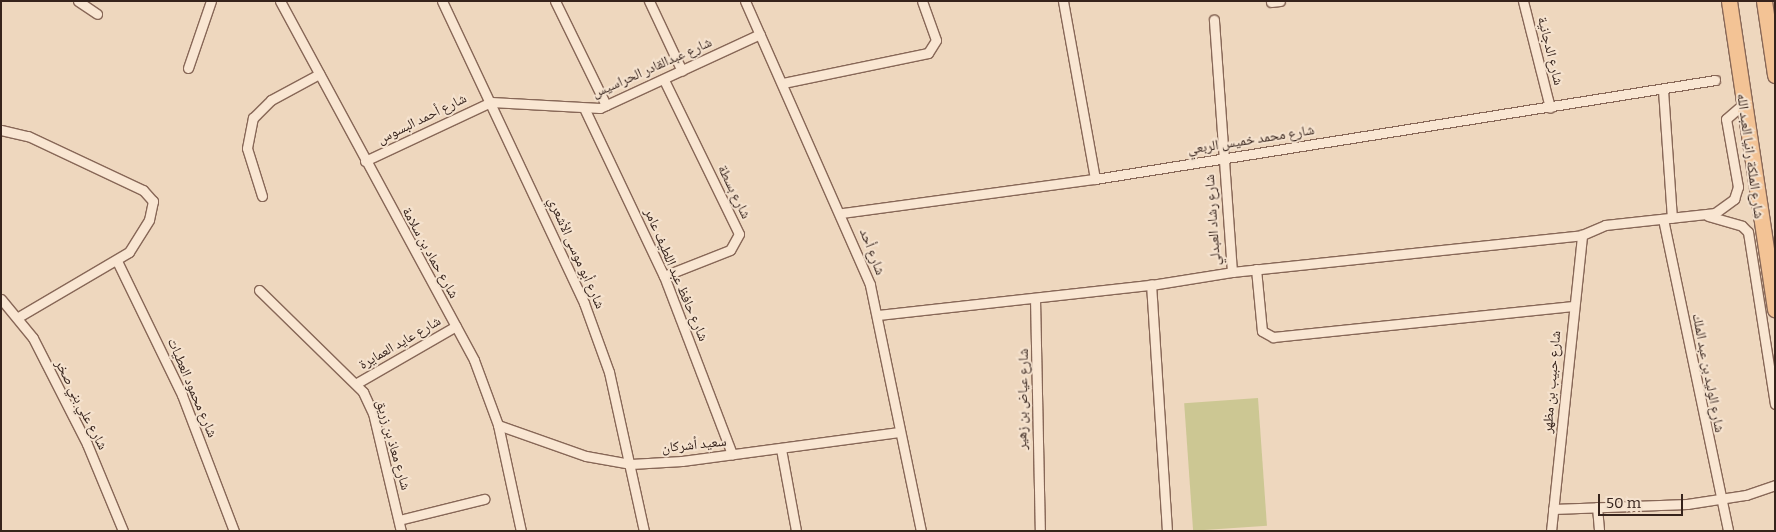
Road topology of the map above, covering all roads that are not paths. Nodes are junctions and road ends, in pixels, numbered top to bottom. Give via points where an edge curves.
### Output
1 (78, 1) edge
2 (211, 1) edge
3 (280, 1) edge
4 (442, 1) edge
5 (555, 1) edge
6 (649, 1) edge
7 (744, 1) edge
8 (922, 1) edge
9 (1063, 1) edge
10 (1523, 1) edge
11 (1729, 1) edge
12 (1764, 1) edge
13 (97, 14) dead end
14 (1214, 20) dead end
15 (760, 34) junction
16 (188, 68) dead end
17 (682, 71) junction
18 (319, 74) junction
19 (1775, 75) edge
20 (664, 80) junction
21 (1715, 80) dead end
22 (783, 83) junction
23 (1663, 90) junction
24 (491, 102) junction
25 (1743, 104) junction
26 (606, 106) junction
27 (1550, 108) junction
28 (585, 110) junction
29 (1, 130) edge
30 (1222, 158) junction
31 (365, 161) junction
32 (1095, 179) junction
33 (262, 196) dead end
34 (842, 213) junction
35 (1705, 215) junction
36 (1668, 219) junction
37 (1582, 235) junction
38 (117, 260) junction
39 (1256, 269) junction
40 (1232, 272) junction
41 (664, 276) junction
42 (1151, 284) junction
43 (259, 290) dead end
44 (1036, 298) junction
45 (1, 299) edge
46 (1573, 306) junction
47 (1775, 310) edge
48 (878, 315) junction
49 (18, 317) junction
50 (456, 326) junction
51 (357, 383) junction
52 (1775, 404) edge
53 (498, 425) junction
54 (899, 432) junction
55 (781, 449) junction
56 (732, 454) junction
57 (631, 464) junction
58 (1772, 488) edge
59 (484, 499) dead end
60 (1720, 500) junction
61 (1597, 507) junction
62 (1553, 509) junction
63 (399, 520) junction
64 (123, 531) edge
65 (234, 531) edge
66 (401, 531) edge
67 (521, 531) edge
68 (644, 531) edge
69 (796, 531) edge
70 (921, 531) edge
71 (1040, 531) edge
72 (1167, 531) edge
73 (1551, 531) edge
74 (1599, 531) edge
75 (1728, 531) edge

1 - 13 street
2 - 16 street
3 - 18 street, شارع حماد بن سلامة
4 - 24 street, شارع أبو موسى الأشعري
5 - 26 street
6 - 17 street
7 - 15 street, شارع أحد
8 - 22 street via 936,40 928,53
9 - 32 street
10 - 27 street, شارع الدجانية
11 - 25 main road, شارع الملكة رانيا العبد الله
12 - 19 main road
14 - 30 street, شارع رشاد العبدلي
15 - 17 street, شارع عبدالقادر الحراسيس
15 - 22 street, شارع أحد
17 - 20 street, شارع عبدالقادر الحراسيس
18 - 31 street, شارع حماد بن سلامة
18 - 33 street via 271,100 253,118 247,148
20 - 26 street, شارع عبدالقادر الحراسيس
20 - 41 street, شارع بسطة via 739,234 730,250
21 - 23 street, شارع محمد خميس الربعي
22 - 34 street, شارع أحد
23 - 27 street, شارع محمد خميس الربعي
23 - 36 street
24 - 28 street, شارع عبدالقادر الحراسيس
24 - 31 street, شارع أحمد البسوس
24 - 57 street, شارع أبو موسى الأشعري via 584,302 609,372
25 - 35 street via 1726,119 1737,174 1734,199 1726,208
25 - 47 main road, شارع الملكة رانيا العبد الله
26 - 28 street, شارع عبدالقادر الحراسيس
27 - 30 street, شارع محمد خميس الربعي
28 - 41 street, شارع حافظ عبد اللطيف عامر
29 - 38 street via 28,136 151,196 153,206 142,234
30 - 32 street, شارع محمد خميس الربعي
30 - 40 street, شارع رشاد العبدلي
31 - 50 street, شارع حماد بن سلامة
32 - 34 street, شارع محمد خميس الربعي
34 - 48 street, شارع أحد
35 - 36 street
35 - 52 street via 1742,226 1748,232
36 - 37 street via 1605,225
36 - 60 street, شارع الوليد بن عبد الملك
37 - 39 street
37 - 46 street, شارع حبيب بن مظهر
38 - 49 street
38 - 65 street, شارع محمود العطيات via 182,395
39 - 40 street
39 - 46 street via 1262,331 1272,337
40 - 42 street, شارع رشاد العبدلي
41 - 56 street, شارع حافظ عبد اللطيف عامر
42 - 44 street, شارع رشاد العبدلي
42 - 72 street
43 - 51 street, شارع معاذ بن زريق
44 - 48 street, شارع رشاد العبدلي
44 - 71 street, شارع عياض بن زهير via 1034,393
45 - 49 street, شارع علي بني صخر
46 - 62 street, شارع حبيب بن مظهر
48 - 54 street, شارع أحد
49 - 64 street, شارع علي بني صخر via 79,428
50 - 51 street, شارع عايد العمايرة
50 - 53 street, شارع حماد بن سلامة via 474,360
51 - 63 street, شارع معاذ بن زريق via 373,412
53 - 57 street, سعيد أشركان via 586,456
53 - 67 street, شارع حماد بن سلامة
54 - 55 street, سعيد أشركان
54 - 70 street, شارع أحد
55 - 56 street, سعيد أشركان
55 - 69 street
56 - 57 street, سعيد أشركان
57 - 68 street, شارع أبو موسى الأشعري
58 - 60 street
59 - 63 street
60 - 61 street
60 - 75 street, شارع الوليد بن عبد الملك
61 - 62 street
61 - 74 street
62 - 73 street, شارع حبيب بن مظهر
63 - 66 street, شارع معاذ بن زريق

